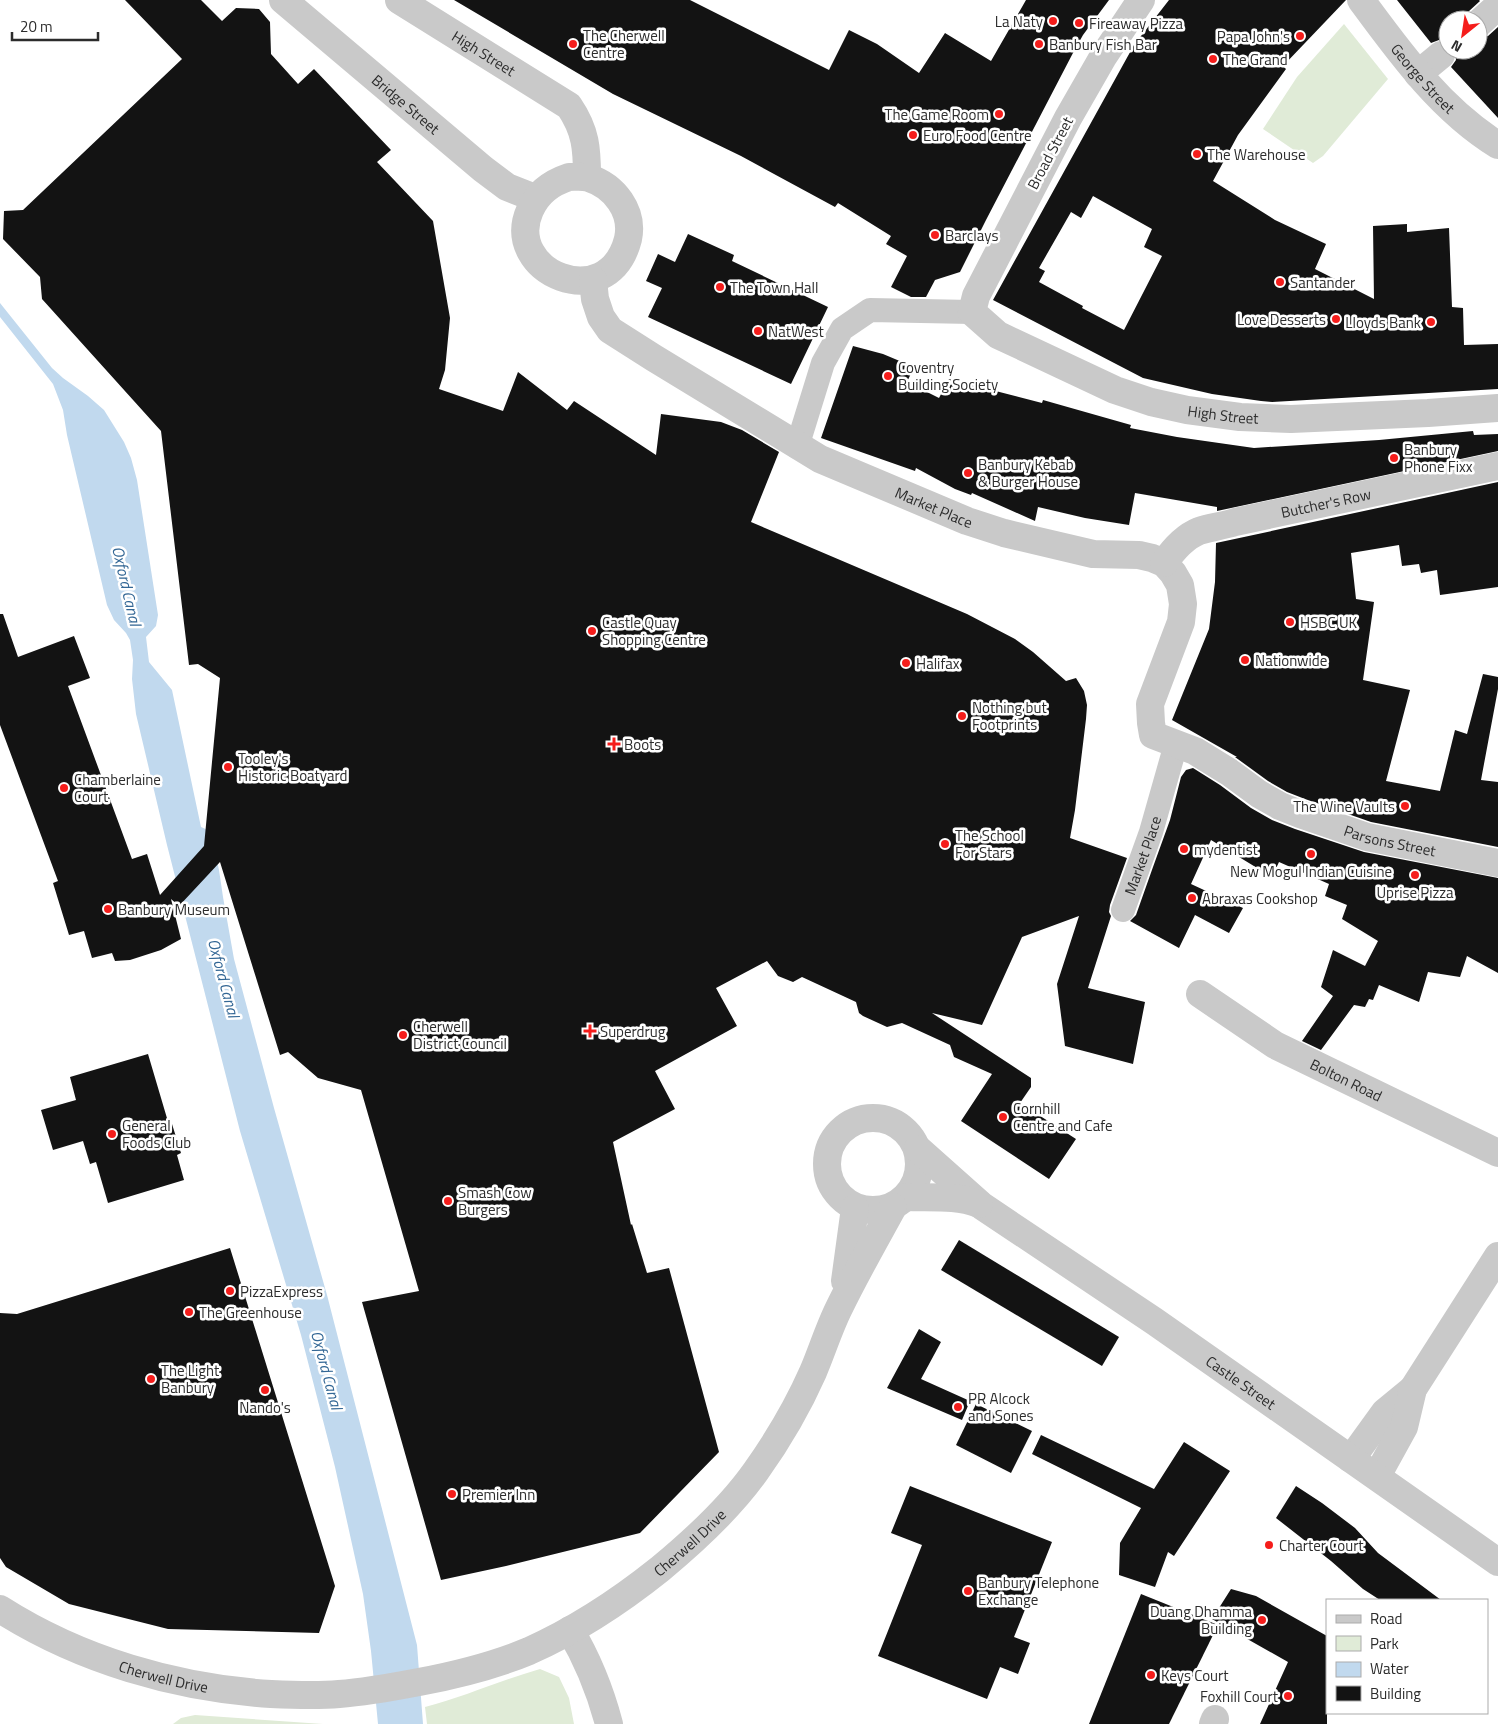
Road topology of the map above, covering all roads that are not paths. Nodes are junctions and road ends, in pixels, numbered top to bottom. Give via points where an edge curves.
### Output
1 (399, 0) edge
2 (1141, 0) edge
3 (1361, 0) edge
4 (286, 1) edge
5 (1498, 6) edge
6 (1488, 15) edge
7 (1438, 57) edge
8 (1418, 74) junction
9 (1498, 145) edge
10 (587, 177) junction
11 (535, 198) junction
12 (593, 280) junction
13 (972, 312) junction
14 (1498, 408) edge
15 (797, 447) junction
16 (1498, 466) edge
17 (1164, 563) junction
18 (1165, 740) junction
19 (1498, 863) edge
20 (1123, 910) dead end
21 (1200, 994) dead end
22 (918, 1149) junction
23 (1498, 1153) edge
24 (900, 1202) junction
25 (982, 1206) junction
26 (855, 1208) junction
27 (1498, 1256) edge
28 (838, 1309) junction
29 (1413, 1390) junction
30 (1351, 1459) junction
31 (1376, 1476) junction
32 (1498, 1562) edge
33 (0, 1609) edge
34 (570, 1630) junction
35 (609, 1724) edge

1 - 10 street, High Street via 570,106 583,130
2 - 13 street, Broad Street via 1068,118 976,296
3 - 8 street, George Street
4 - 11 street, Bridge Street via 483,169 508,187
5 - 6 street
7 - 8 street
8 - 9 street, George Street via 1448,106
10 - 11 street via 553,182
10 - 12 street via 610,188 622,202 628,217 625,249 615,264
11 - 12 street via 526,218 525,233 530,250 540,265 555,276 568,280
12 - 15 street, Market Place via 600,317 610,330
13 - 14 street, High Street via 998,336 1115,390 1188,410 1291,419
13 - 15 street via 870,310 842,329 822,363
15 - 17 street, Market Place via 967,521 1004,533 1093,554 1139,555
16 - 17 street, Butcher's Row via 1198,532 1183,540
17 - 18 street, Market Place via 1180,585 1183,604 1181,622 1150,704 1151,723
18 - 19 street, Parsons Street via 1195,751 1260,794 1300,814 1368,837
18 - 20 street, Market Place via 1151,832
21 - 23 street, Bolton Road via 1275,1045
22 - 24 street via 920,1171 915,1185
22 - 25 street, Castle Street
22 - 26 street via 910,1135 884,1118 856,1120 841,1130 830,1145 826,1167 830,1184
24 - 25 street, Castle Street via 954,1198
24 - 26 street via 878,1211
24 - 28 street, Cherwell Drive
25 - 30 street, Castle Street
26 - 28 street, Cherwell Drive
27 - 29 street
28 - 34 street, Cherwell Drive via 812,1373 787,1422 755,1472 717,1517 681,1552 606,1609
29 - 30 street via 1385,1412
29 - 31 street via 1404,1426
30 - 31 street, Castle Street
31 - 32 street, Castle Street
33 - 34 street, Cherwell Drive via 70,1646 152,1675 242,1692 295,1695 338,1694 448,1676 488,1666
34 - 35 street via 595,1679

